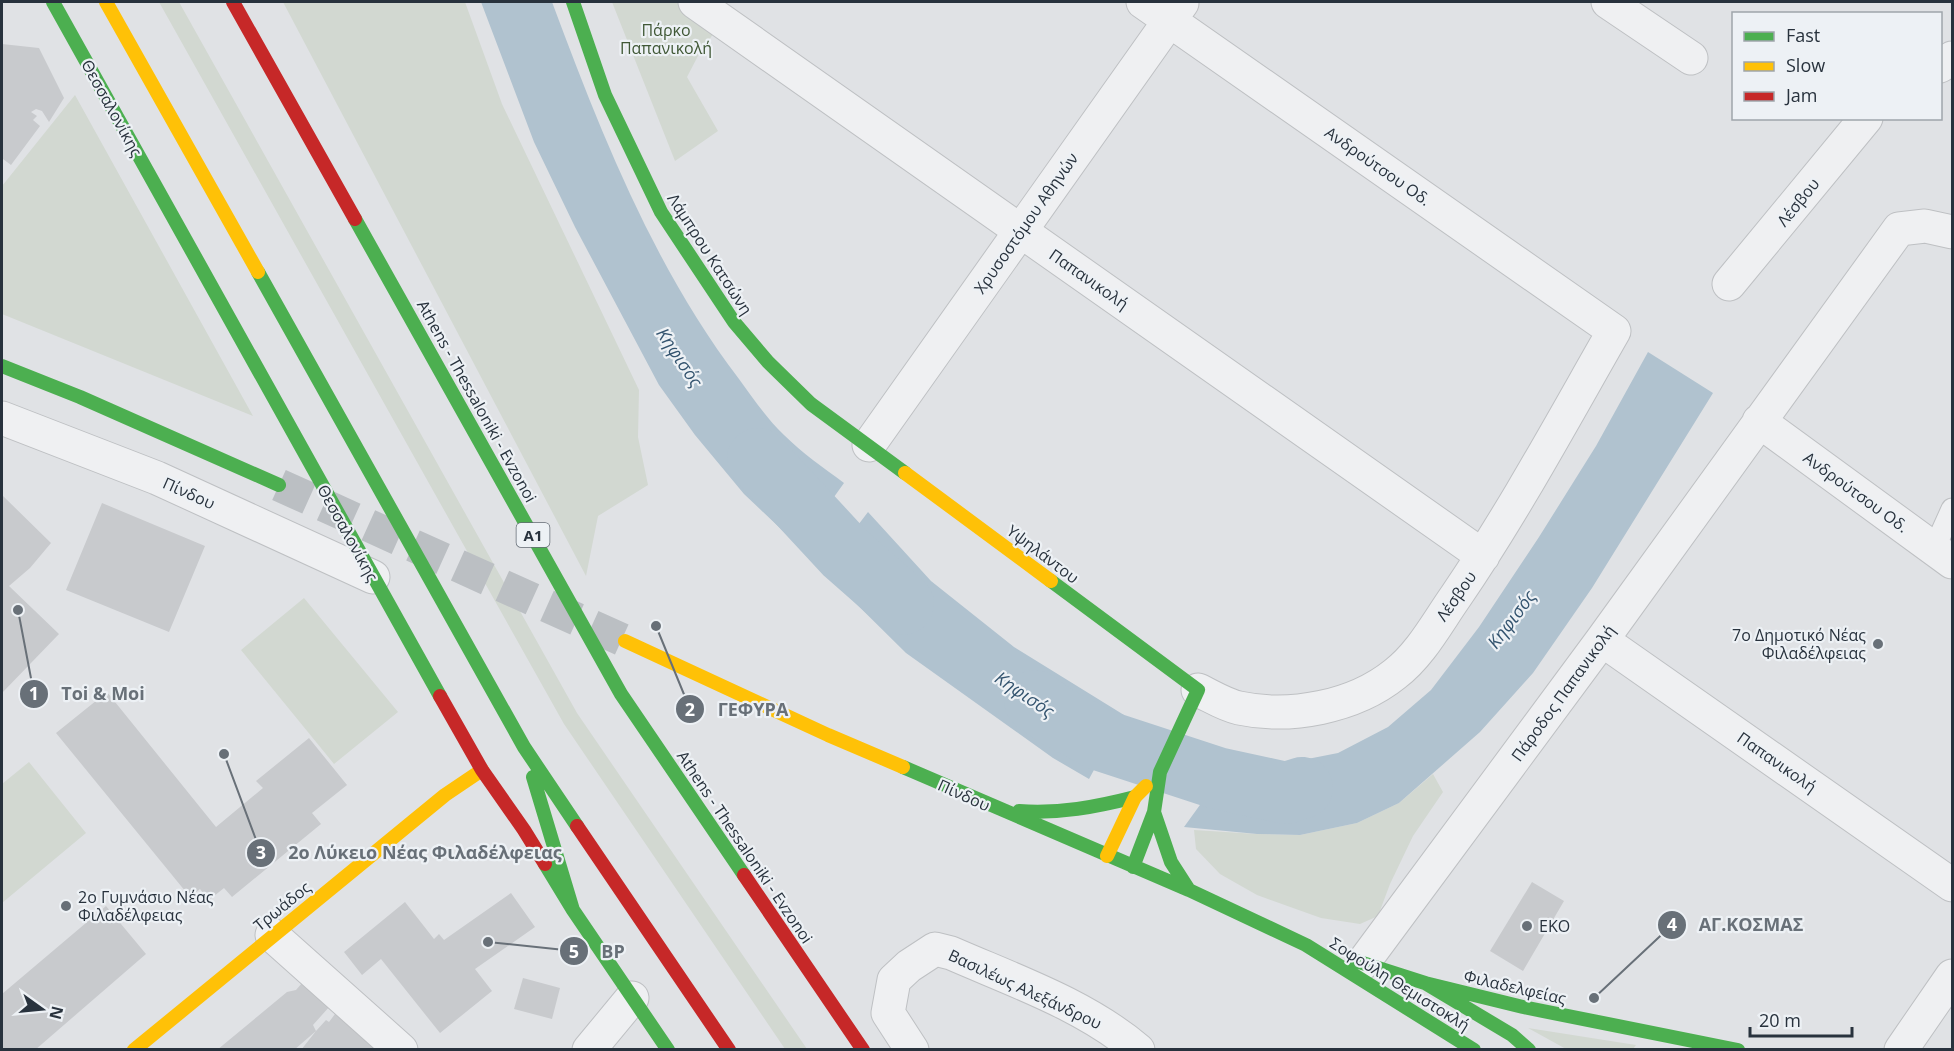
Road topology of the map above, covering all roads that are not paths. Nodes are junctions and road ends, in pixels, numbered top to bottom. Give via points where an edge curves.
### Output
1 (53, 2) edge
2 (106, 2) edge
3 (233, 2) edge
4 (573, 2) edge
5 (695, 2) edge
6 (1143, 2) edge
7 (1608, 2) edge
8 (1176, 11) edge
9 (1691, 58) dead end
10 (1864, 120) edge
11 (1021, 231) junction
12 (1953, 232) edge
13 (1729, 284) dead end
14 (1614, 331) joint
15 (2, 366) edge
16 (2, 418) edge
17 (1759, 421) junction
18 (869, 445) junction
19 (279, 485) tunnel mouth
20 (1953, 509) edge
21 (1483, 556) junction
22 (1943, 556) edge
23 (373, 577) junction
24 (1602, 640) junction
25 (625, 641) tunnel mouth
26 (1198, 690) junction
27 (524, 747) junction
28 (482, 770) junction
29 (1160, 772) junction
30 (1134, 797) junction
31 (996, 809) junction
32 (1154, 812) junction
33 (1107, 856) junction
34 (1133, 867) junction
35 (1953, 885) edge
36 (1189, 890) junction
37 (573, 910) junction
38 (272, 935) junction
39 (1305, 945) junction
40 (1363, 963) junction
41 (1953, 976) edge
42 (1425, 983) junction
43 (632, 998) junction
44 (1679, 1036) junction
45 (401, 1049) edge
46 (134, 1050) edge
47 (589, 1050) edge
48 (668, 1050) edge
49 (729, 1050) edge
50 (863, 1050) edge
51 (912, 1050) edge
52 (1138, 1050) edge
53 (1474, 1050) edge
54 (1529, 1050) edge
55 (1658, 1050) edge
56 (1738, 1050) edge
57 (1901, 1050) edge

1 - 23 main road, Θεσσαλονίκης
2 - 27 main road
3 - 50 main road, Athens - Thessaloniki - Evzonoi / Α1 via 621,694
4 - 18 main road, Λάμπρου Κατσώνη via 610,106 661,212 703,277 768,362 811,404
5 - 11 street, Παπανικολή
6 - 8 street, Ανδρούτσου Οδ.
7 - 9 street
8 - 11 street, Χρυσοστόμου Αθηνών
8 - 14 street, Ανδρούτσου Οδ.
10 - 13 street, Λέσβου
11 - 18 street, Χρυσοστόμου Αθηνών
11 - 21 street, Παπανικολή
12 - 17 street, Πάροδος Παπανικολή via 1925,226 1899,229
14 - 21 street, Λέσβου
15 - 19 main road
16 - 23 street, Πίνδου via 157,478
17 - 22 street, Ανδρούτσου Οδ.
17 - 24 street, Πάροδος Παπανικολή
18 - 26 main road, Υψηλάντου
20 - 22 lane
21 - 26 street, Λέσβου via 1415,655 1372,689 1319,707 1272,712 1237,708
23 - 28 main road, Θεσσαλονίκης
24 - 35 street, Παπανικολή
24 - 40 street, Πάροδος Παπανικολή
25 - 31 main road, Πίνδου
26 - 29 main road
27 - 37 main road
27 - 49 main road
28 - 37 main road, Θεσσαλονίκης
28 - 38 main road, Τρωάδος via 445,795
29 - 30 main road
29 - 32 main road
30 - 31 main road via 1070,812
30 - 33 main road
31 - 33 main road, Πίνδου
32 - 34 main road
32 - 36 main road via 1171,862
33 - 34 main road, Πίνδου
34 - 36 main road, Πίνδου
36 - 39 main road, Πίνδου
37 - 43 main road, Θεσσαλονίκης
38 - 45 street
38 - 46 main road, Τρωάδος
39 - 40 main road, Σοφούλη Θεμιστοκλή
39 - 53 main road, Σοφούλη Θεμιστοκλή
40 - 42 main road, Σοφούλη Θεμιστοκλή
41 - 57 street
42 - 44 main road, Φιλαδελφείας via 1523,1007
42 - 54 main road, Σοφούλη Θεμιστοκλή via 1512,1035
43 - 47 street
43 - 48 main road, Θεσσαλονίκης
44 - 55 main road
44 - 56 main road, Φιλαδελφείας
51 - 52 street, Βασιλέως Αλεξάνδρου via 888,1013 894,980 935,949 951,952 1091,1017

